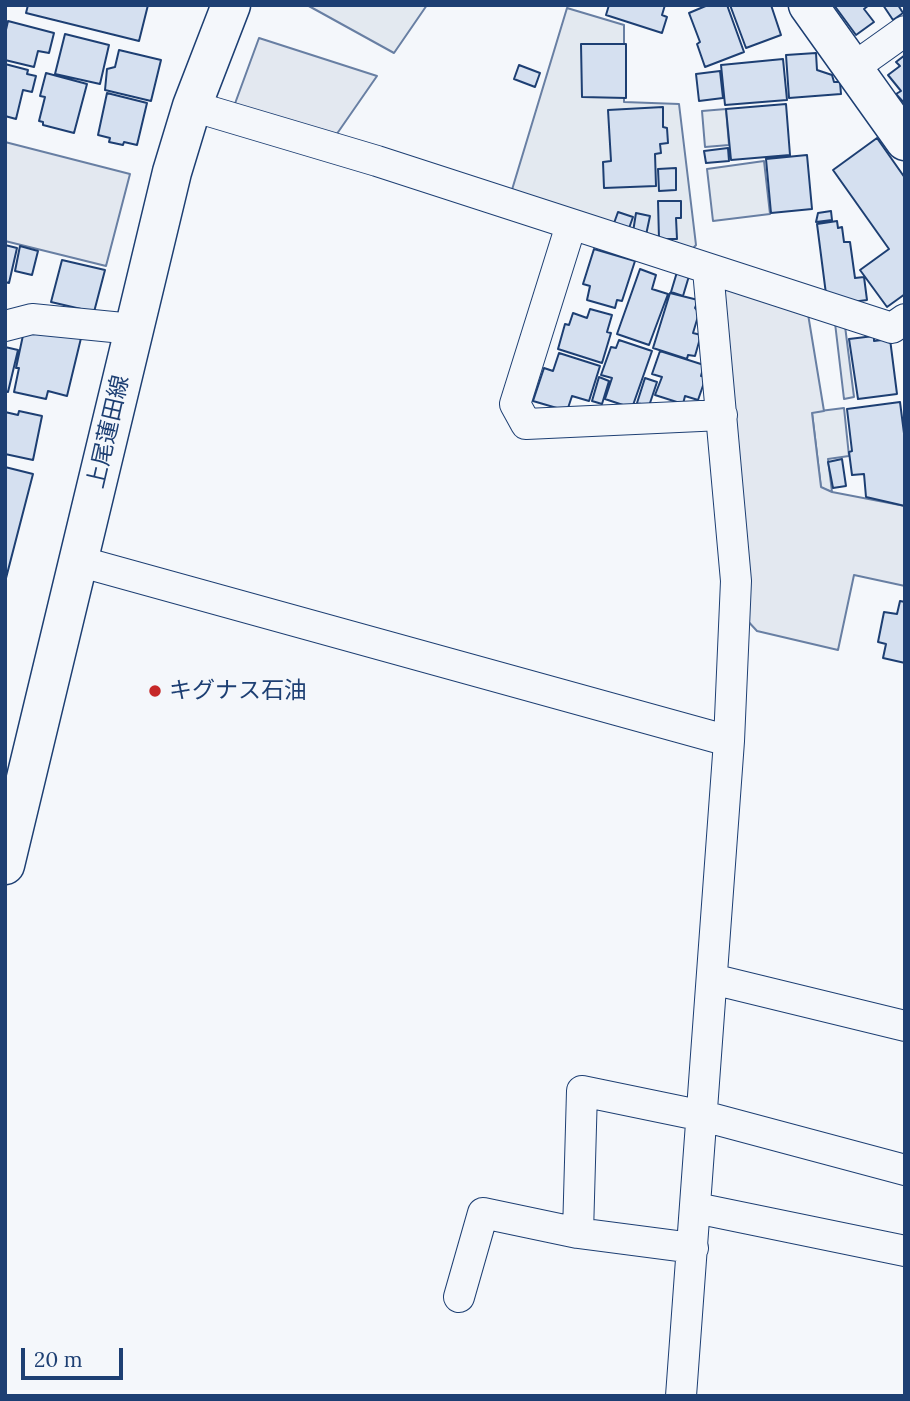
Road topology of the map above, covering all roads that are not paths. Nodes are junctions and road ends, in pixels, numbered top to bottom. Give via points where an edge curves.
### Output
1 (231, 5) edge
2 (808, 5) edge
3 (905, 30) edge
4 (853, 68) junction
5 (192, 106) junction
6 (905, 141) edge
7 (571, 225) junction
8 (708, 270) junction
9 (905, 318) edge
10 (5, 326) edge
11 (133, 329) junction
12 (722, 415) junction
13 (78, 561) junction
14 (729, 741) junction
15 (5, 864) edge
16 (712, 979) junction
17 (905, 1026) edge
18 (703, 1116) junction
19 (905, 1170) edge
20 (696, 1208) junction
21 (578, 1233) junction
22 (693, 1248) junction
23 (905, 1251) edge
24 (459, 1297) dead end
25 (681, 1396) edge

1 - 5 main road, 上尾蓮田線
2 - 4 main road
3 - 4 street
4 - 6 main road
5 - 7 street
5 - 11 main road, 上尾蓮田線
7 - 8 street
7 - 12 street via 514,404 526,424
8 - 9 street via 892,328
8 - 12 street
10 - 11 street via 32,319
11 - 13 main road, 上尾蓮田線
12 - 14 street via 736,581
13 - 14 street
13 - 15 main road, 上尾蓮田線
14 - 16 street
16 - 17 street
16 - 18 street
18 - 19 street
18 - 20 street
18 - 21 street via 582,1091
20 - 22 street
20 - 23 street
21 - 22 street
21 - 24 street via 483,1213
22 - 25 street

